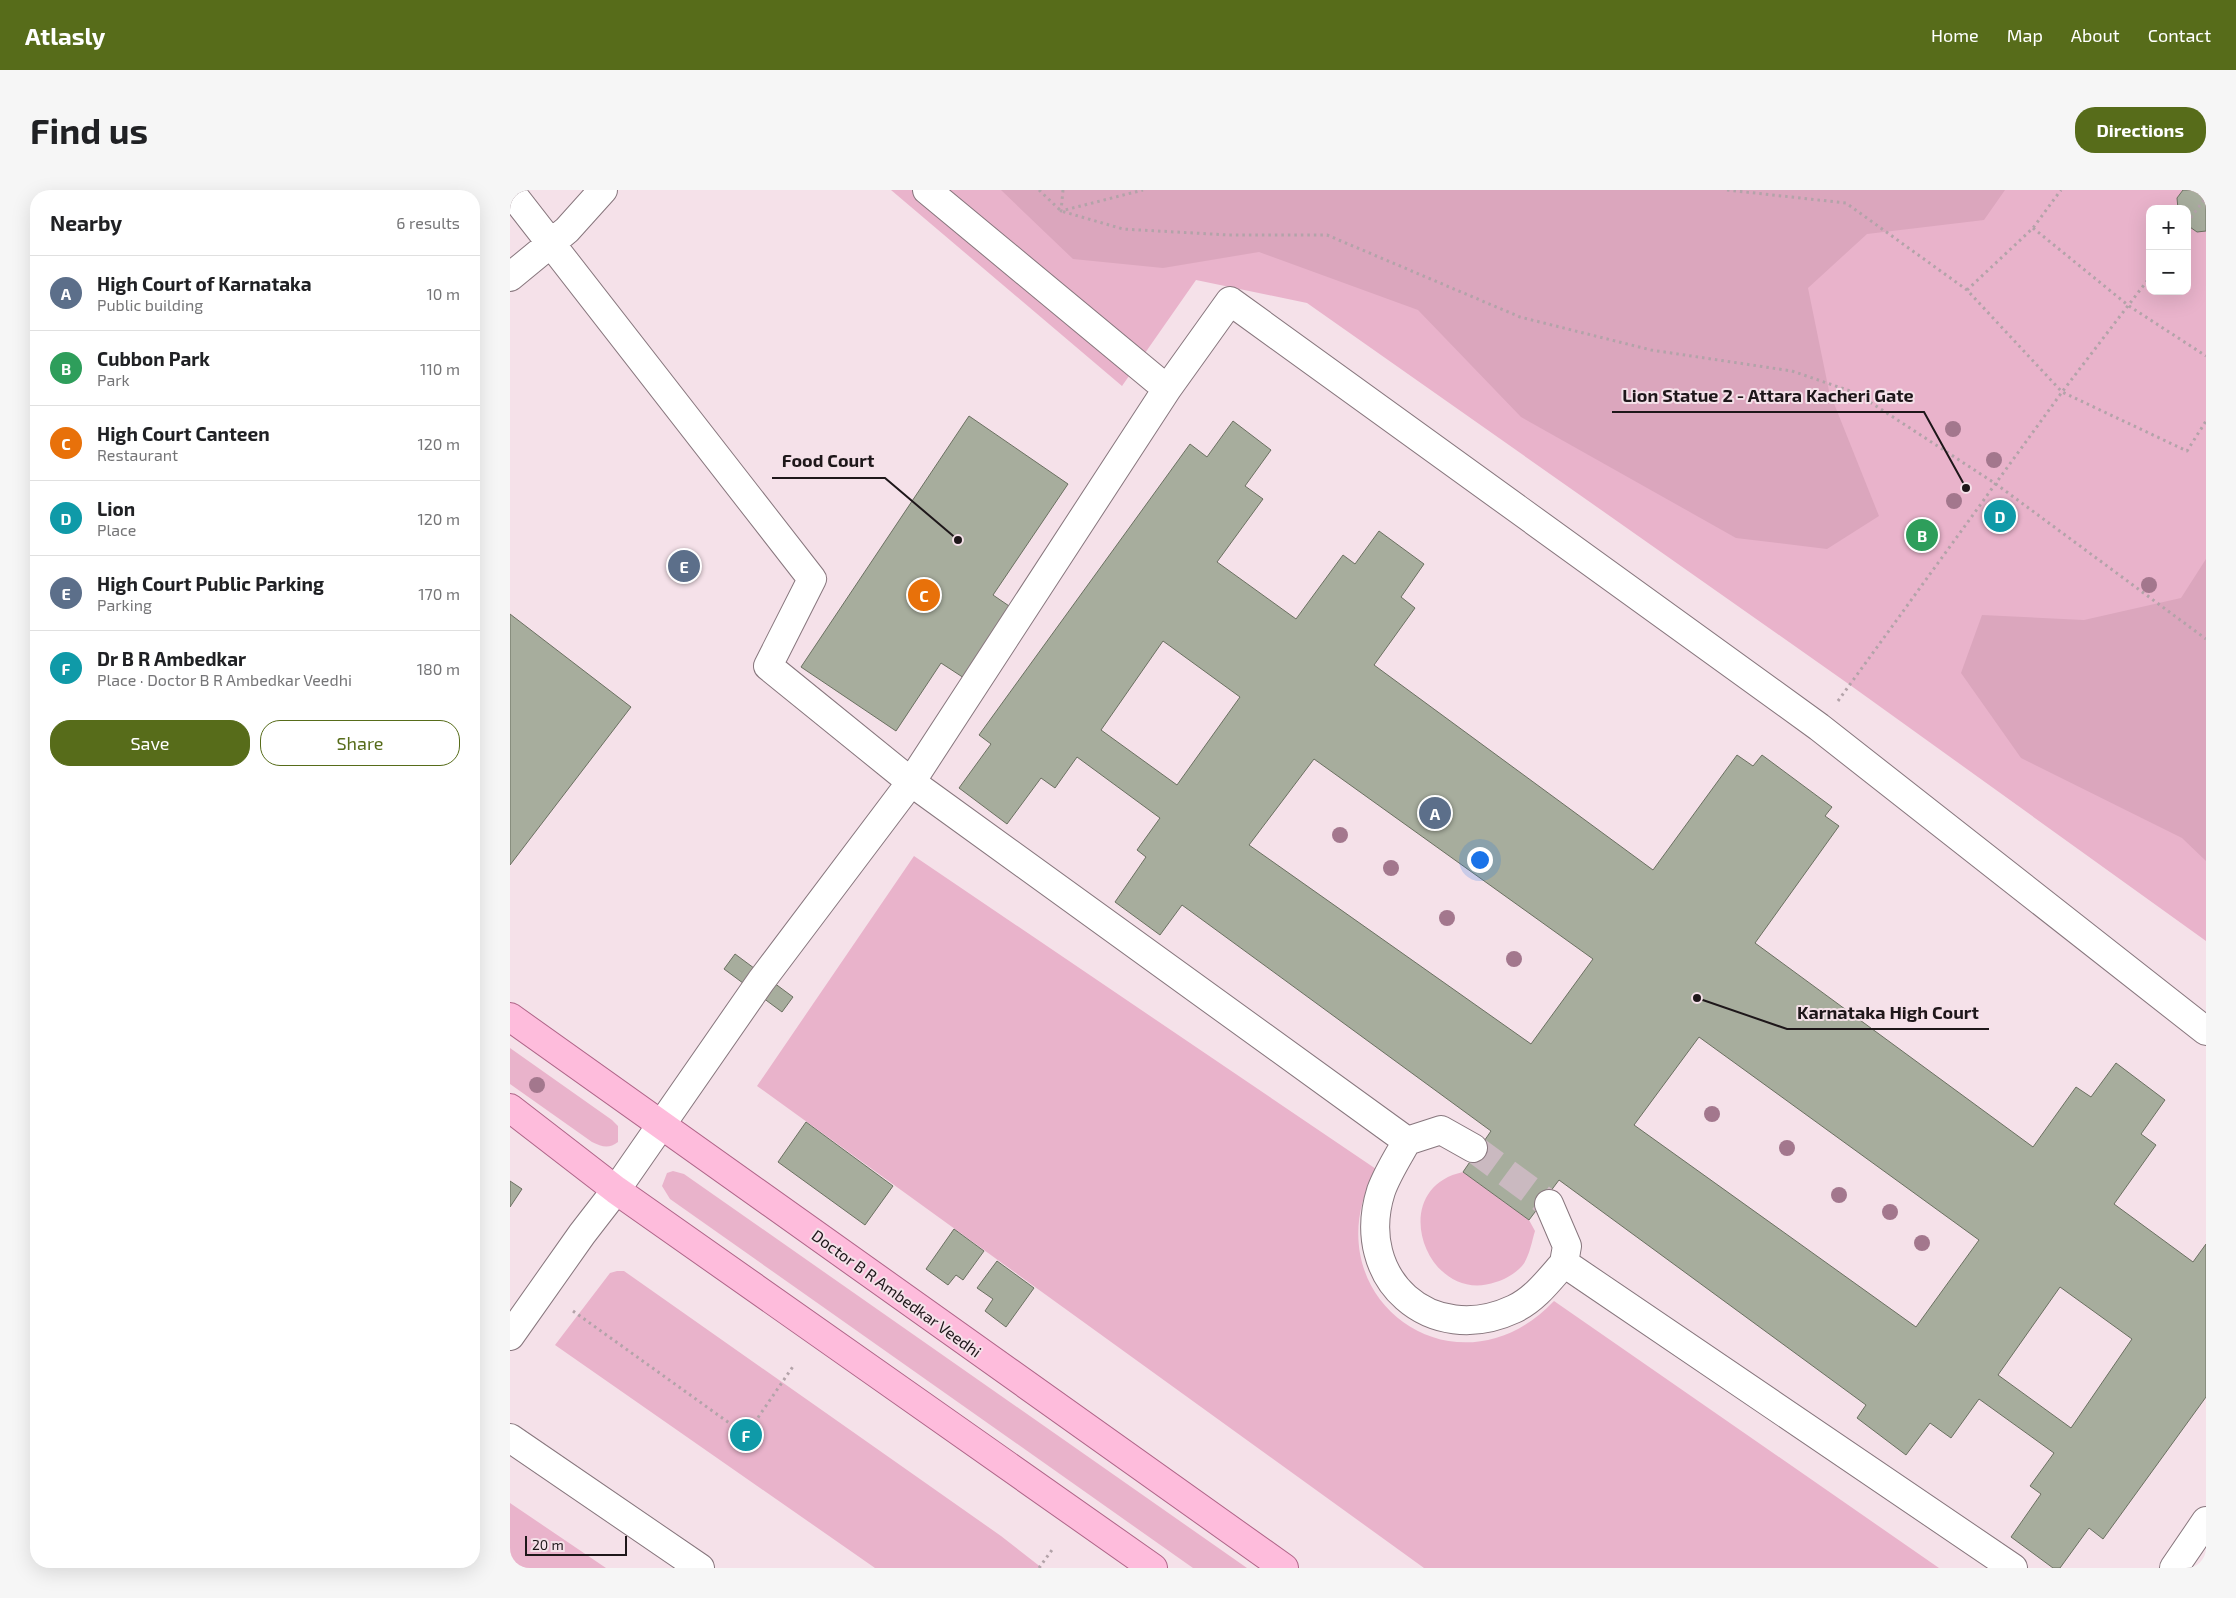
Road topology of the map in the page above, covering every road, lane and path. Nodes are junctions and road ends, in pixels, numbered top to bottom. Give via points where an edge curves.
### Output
1 (603, 190) edge
2 (927, 190) edge
3 (1039, 190) edge
4 (1063, 190) edge
5 (1143, 190) edge
6 (1727, 190) edge
7 (2061, 190) edge
8 (510, 192) edge
9 (2206, 197) edge
10 (1061, 211) junction
11 (2191, 218) edge
12 (2033, 228) junction
13 (550, 244) junction
14 (510, 277) edge
15 (2146, 283) edge
16 (1967, 290) junction
17 (2129, 306) junction
18 (2206, 356) edge
19 (1167, 389) junction
20 (2062, 392) junction
21 (2206, 421) edge
22 (2204, 429) edge
23 (1996, 484) junction
24 (2206, 640) edge
25 (1819, 727) junction
26 (911, 782) junction
27 (510, 1017) edge
28 (2206, 1031) edge
29 (510, 1108) edge
30 (661, 1124) junction
31 (1407, 1141) junction
32 (1473, 1148) tunnel mouth
33 (616, 1190) junction
34 (1549, 1204) tunnel mouth
35 (1564, 1263) junction
36 (573, 1311) dead end
37 (510, 1336) edge
38 (794, 1365) dead end
39 (510, 1438) edge
40 (2206, 1521) edge
41 (1052, 1550) dead end
42 (700, 1568) edge
43 (1039, 1568) edge
44 (1153, 1568) edge
45 (1284, 1568) edge
46 (2013, 1568) edge
47 (2174, 1568) edge

1 - 13 lane
2 - 19 lane
3 - 10 path
4 - 10 path
5 - 10 path
6 - 16 path via 1846,203
7 - 12 path
8 - 13 lane
9 - 11 path
10 - 23 path via 1123,229 1228,235 1327,235 1520,317 1651,350 1792,371 1856,393
12 - 16 path
12 - 17 path
13 - 14 lane
13 - 26 lane via 812,579 768,666
15 - 17 path
16 - 20 path
17 - 18 path
17 - 20 path
19 - 25 lane via 1230,301
19 - 26 lane
20 - 22 path via 2187,450
20 - 23 path
21 - 22 path
23 - 24 path
23 - 25 path
25 - 28 lane
26 - 30 lane via 762,981
26 - 31 lane
27 - 30 main road, Doctor B R Ambedkar Veedhi
29 - 33 main road
30 - 33 lane
30 - 45 main road, Doctor B R Ambedkar Veedhi
31 - 32 lane via 1441,1130
31 - 35 lane via 1381,1192 1376,1240 1388,1277 1408,1300 1440,1318 1476,1321 1516,1308 1542,1288
33 - 37 lane
33 - 44 main road
34 - 35 lane via 1567,1246
35 - 46 lane
36 - 38 path via 746,1435
39 - 42 lane
40 - 47 lane
41 - 43 path

